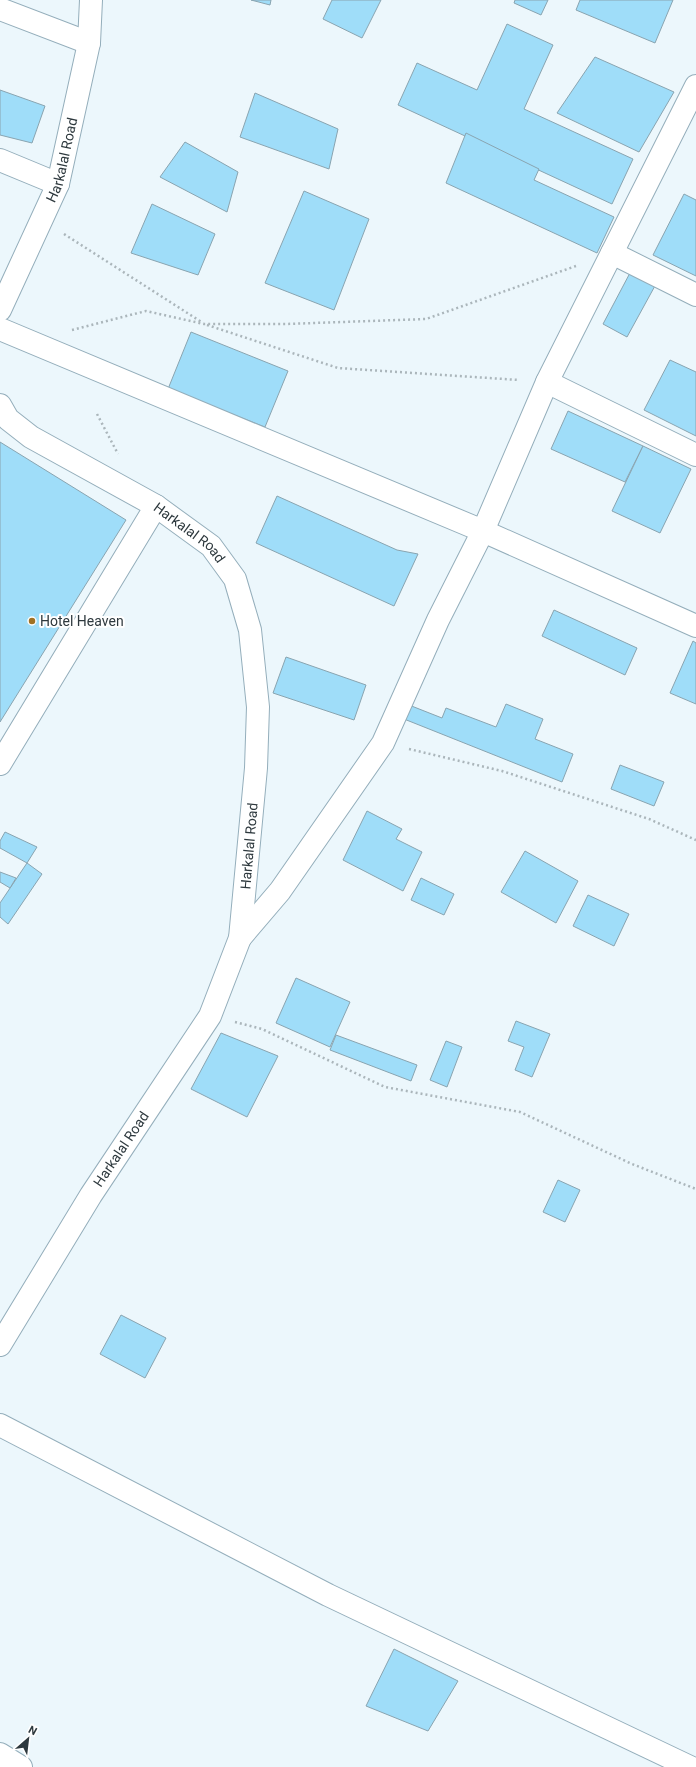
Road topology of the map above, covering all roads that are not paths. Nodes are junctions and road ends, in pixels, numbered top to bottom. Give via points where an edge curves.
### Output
1 (91, 0) edge
2 (0, 9) edge
3 (89, 43) junction
4 (696, 86) edge
5 (0, 160) edge
6 (58, 184) junction
7 (612, 253) junction
8 (696, 294) edge
9 (0, 310) edge
10 (0, 329) edge
11 (547, 382) junction
12 (0, 405) edge
13 (696, 455) edge
14 (156, 506) junction
15 (483, 531) junction
16 (696, 626) edge
17 (0, 764) edge
18 (240, 938) junction
19 (0, 1345) edge
20 (0, 1425) edge
21 (0, 1754) edge
22 (21, 1767) edge
23 (690, 1767) edge

1 - 3 street, Harkalal Road
2 - 3 street
3 - 6 street, Harkalal Road
4 - 7 street
5 - 6 street
6 - 9 street, Harkalal Road
7 - 8 street
7 - 11 street
10 - 15 street
11 - 13 street
11 - 15 street
12 - 14 street, Harkalal Road via 8,419 31,437
14 - 17 street
14 - 18 street, Harkalal Road via 211,546 234,579 250,630 258,715 256,768
15 - 16 street
15 - 18 street via 438,620 383,743 280,891
18 - 19 street, Harkalal Road via 210,1016 91,1195
20 - 23 street via 328,1596
21 - 22 street

